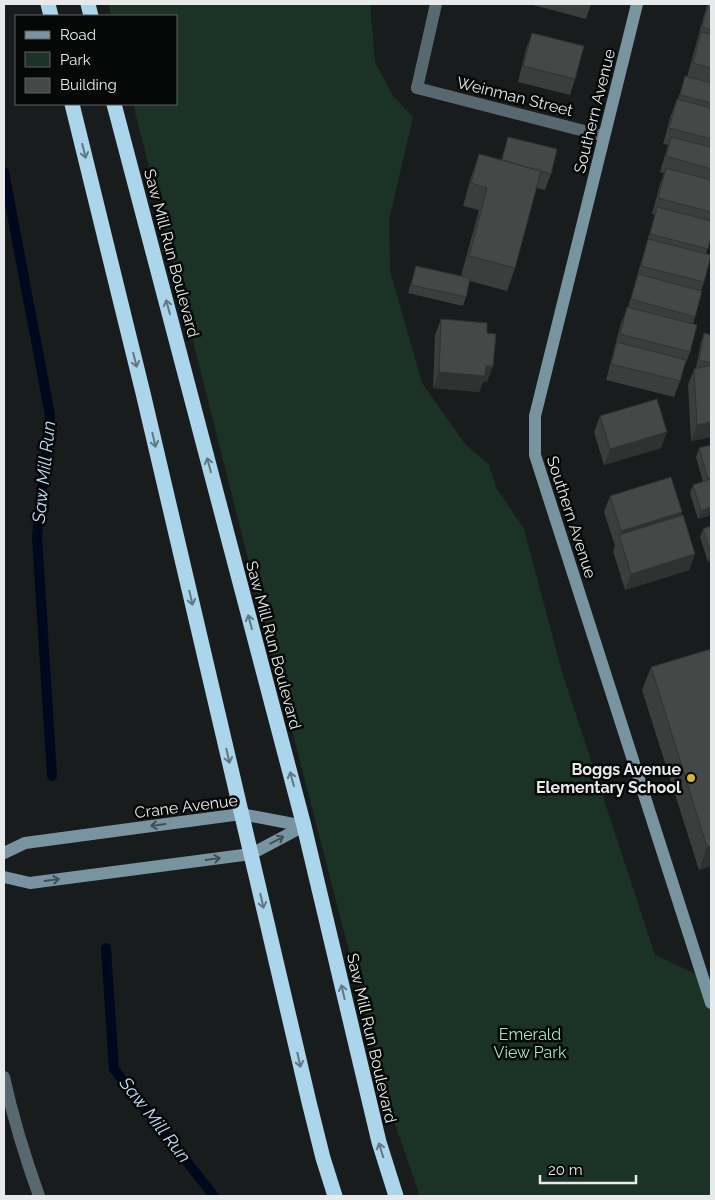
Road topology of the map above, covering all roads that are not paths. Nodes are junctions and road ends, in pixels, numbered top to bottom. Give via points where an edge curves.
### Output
1 (436, 4) edge
2 (637, 4) edge
3 (72, 105) edge
4 (114, 105) edge
5 (604, 136) junction
6 (241, 814) junction
7 (304, 826) junction
8 (4, 853) edge
9 (251, 854) junction
10 (4, 877) edge
11 (711, 1003) edge
12 (4, 1077) edge
13 (39, 1196) edge
14 (335, 1196) edge
15 (396, 1196) edge

1 - 5 street, Weinman Street via 416,88
2 - 5 street, Southern Avenue
3 -> 6 highway
7 -> 4 highway, Saw Mill Run Boulevard
5 - 11 street, Southern Avenue via 535,416 535,455
6 - 7 street, Crane Avenue
6 -> 8 street, Crane Avenue via 25,843
6 - 9 highway
9 -> 7 street
15 -> 7 highway, Saw Mill Run Boulevard via 377,1133
10 -> 9 street via 30,883
9 -> 14 highway
12 - 13 street via 12,1115

